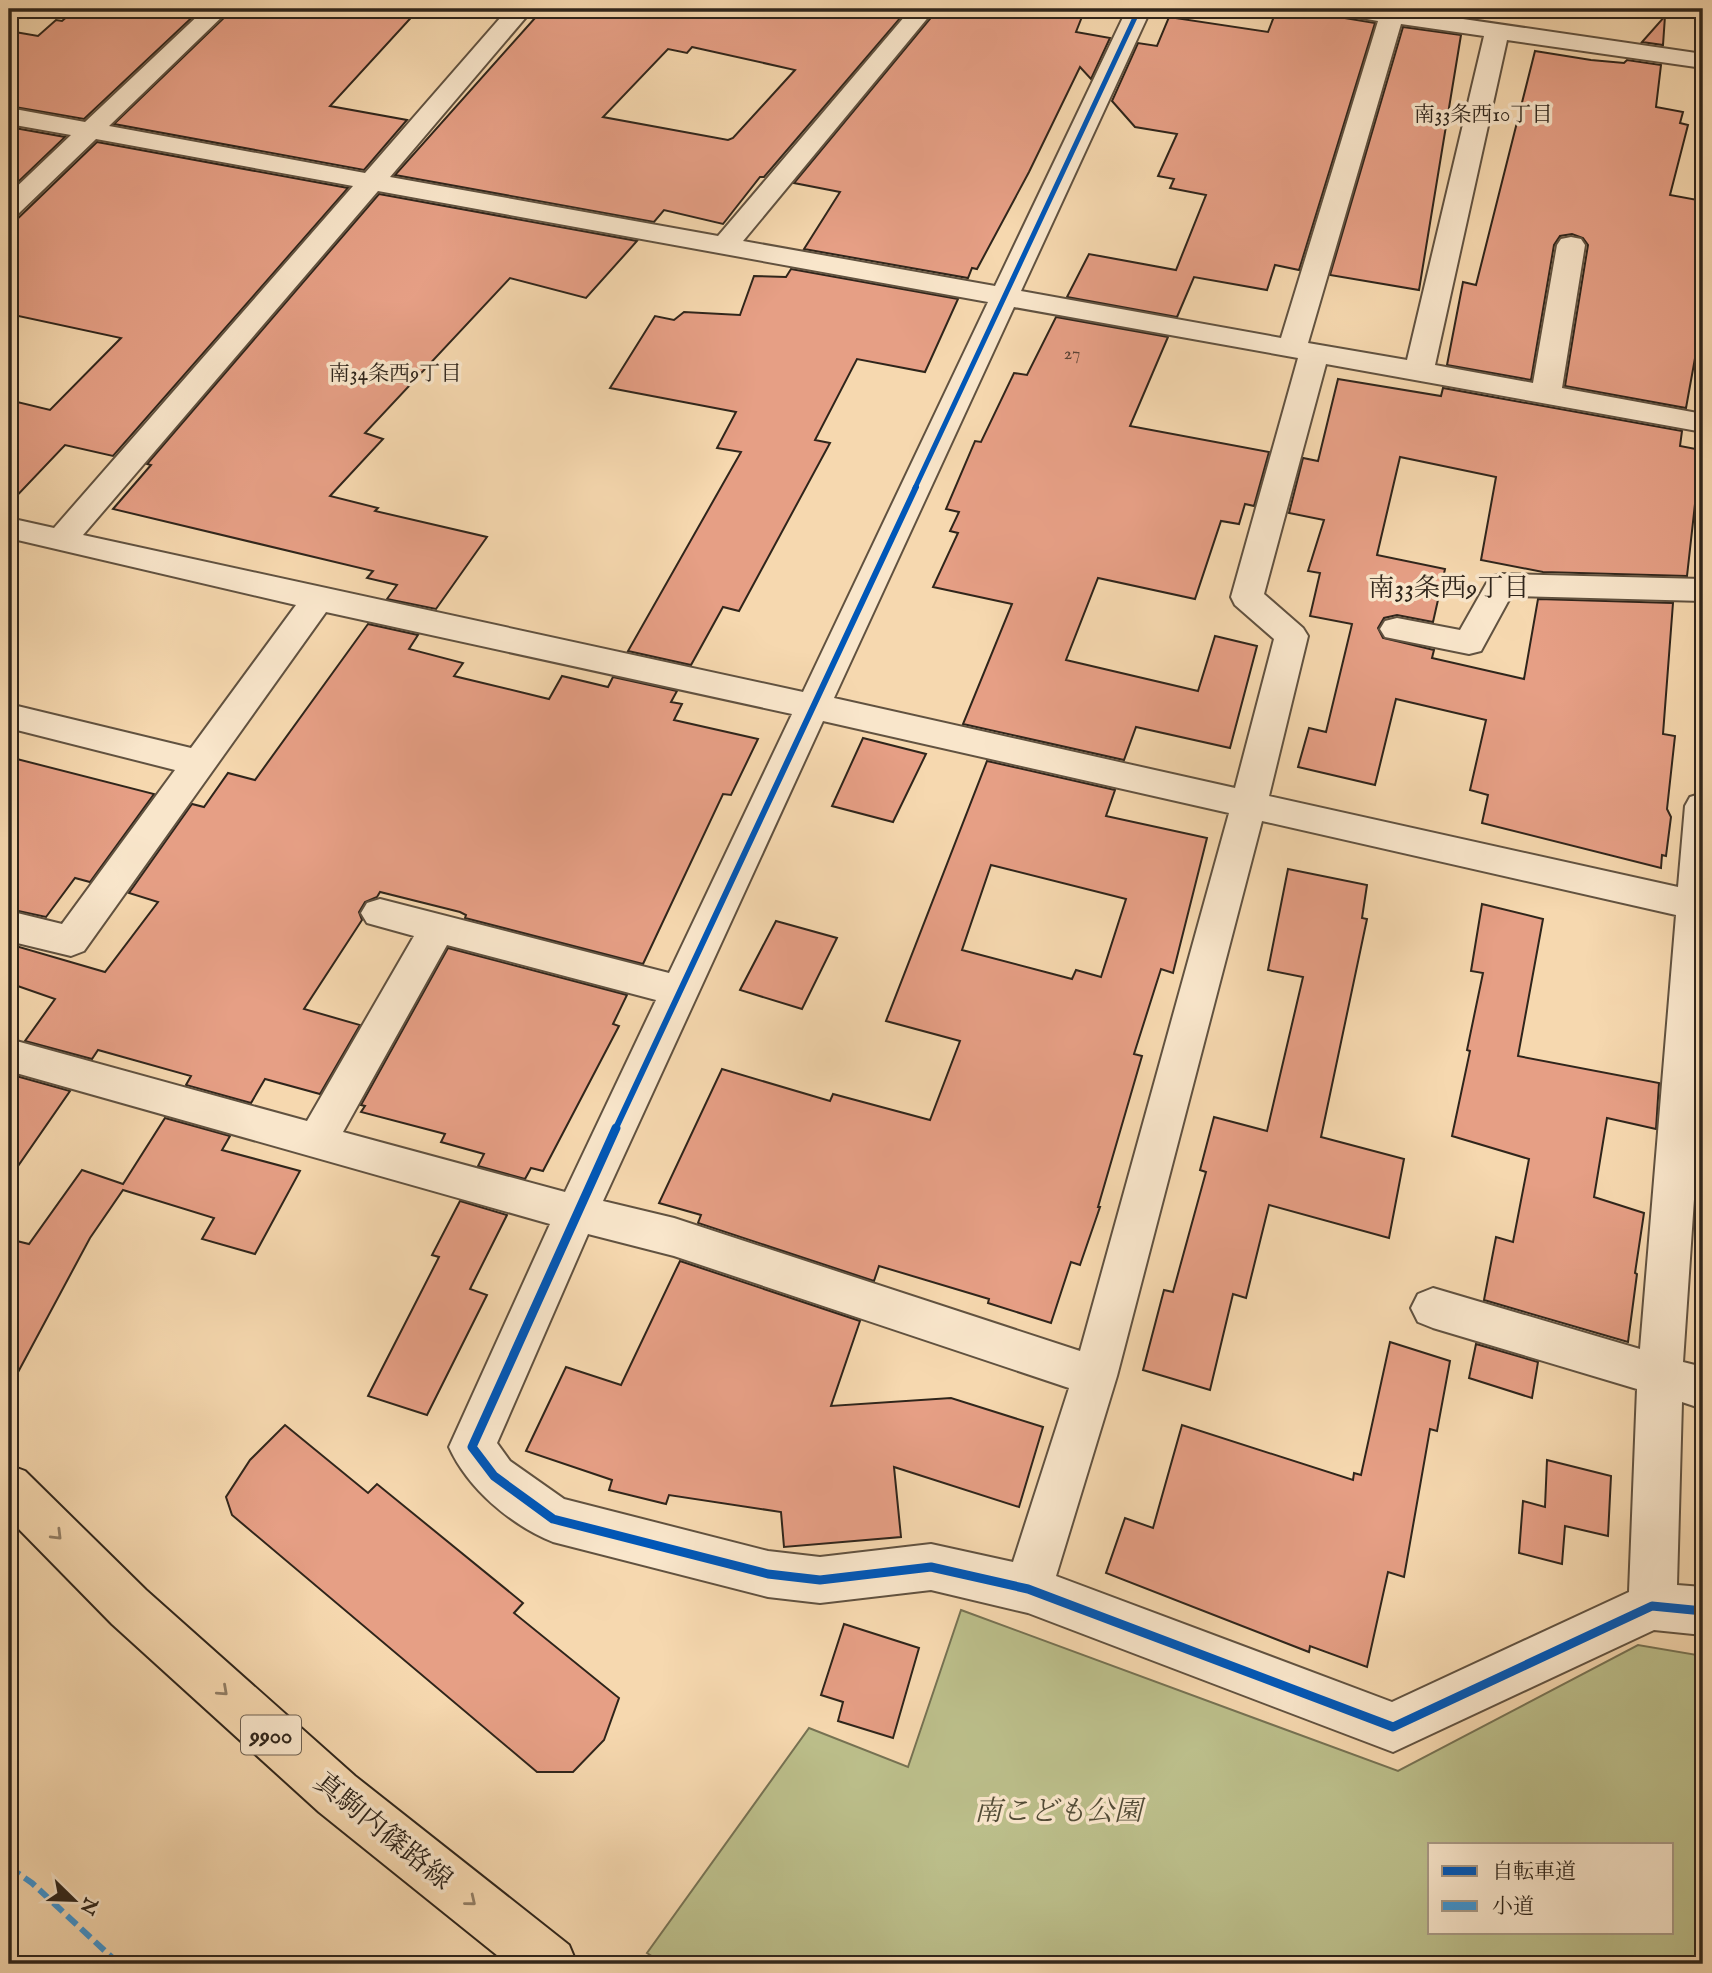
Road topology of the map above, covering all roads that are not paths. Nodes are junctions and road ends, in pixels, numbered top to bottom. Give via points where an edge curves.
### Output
1 (218, 9) edge
2 (521, 9) edge
3 (923, 9) edge
4 (1139, 9) edge
5 (1347, 9) edge
6 (1392, 15) junction
7 (1497, 31) junction
8 (1703, 61) edge
9 (9, 116) edge
10 (91, 130) junction
11 (371, 181) junction
12 (9, 208) edge
13 (1571, 245) dead end
14 (724, 246) junction
15 (1005, 296) junction
16 (1303, 351) junction
17 (1419, 373) junction
18 (1546, 395) junction
19 (1703, 423) edge
20 (9, 528) edge
21 (61, 540) junction
22 (1703, 590) edge
23 (318, 599) junction
24 (1396, 629) dead end
25 (813, 706) junction
26 (9, 716) edge
27 (200, 763) junction
28 (1249, 804) junction
29 (1703, 806) edge
30 (1700, 907) edge
31 (380, 913) dead end
32 (9, 926) edge
33 (438, 928) junction
34 (680, 991) junction
35 (9, 1055) edge
36 (317, 1141) junction
37 (576, 1213) junction
38 (1433, 1308) dead end
39 (1095, 1376) junction
40 (1660, 1377) junction
41 (1703, 1388) edge
42 (9, 1487) edge
43 (1028, 1588) junction
44 (1652, 1606) junction
45 (1703, 1611) edge
46 (550, 1964) edge

1 - 10 street
2 - 11 street
3 - 14 street
4 - 15 street
5 - 6 street
6 - 7 street
6 - 16 street
7 - 8 street
7 - 17 street
9 - 10 street
10 - 11 street
10 - 12 street
11 - 14 street
11 - 21 street
13 - 18 street
14 - 15 street
15 - 16 street
15 - 25 street
16 - 17 street
16 - 28 street via 1247,597 1291,636
17 - 18 street
18 - 19 street
20 - 21 street
21 - 23 street
22 - 24 street via 1501,585 1469,643
23 - 25 street
23 - 27 street
25 - 28 street
25 - 34 street
26 - 27 street
27 - 32 street via 71,942
28 - 30 street
28 - 39 street
29 - 30 street
30 - 40 street
31 - 33 street
33 - 34 street
33 - 36 street
34 - 37 street
35 - 36 street
36 - 37 street
37 - 39 street via 674,1237
37 - 43 street via 472,1447 494,1476 553,1519 768,1574 820,1580 931,1567
38 - 40 street
39 - 43 street
40 - 41 street
40 - 44 street
42 -> 46 main road, 真駒内篠路線 / 9900 via 129,1607 337,1794
43 - 44 street via 1393,1727
44 - 45 street

